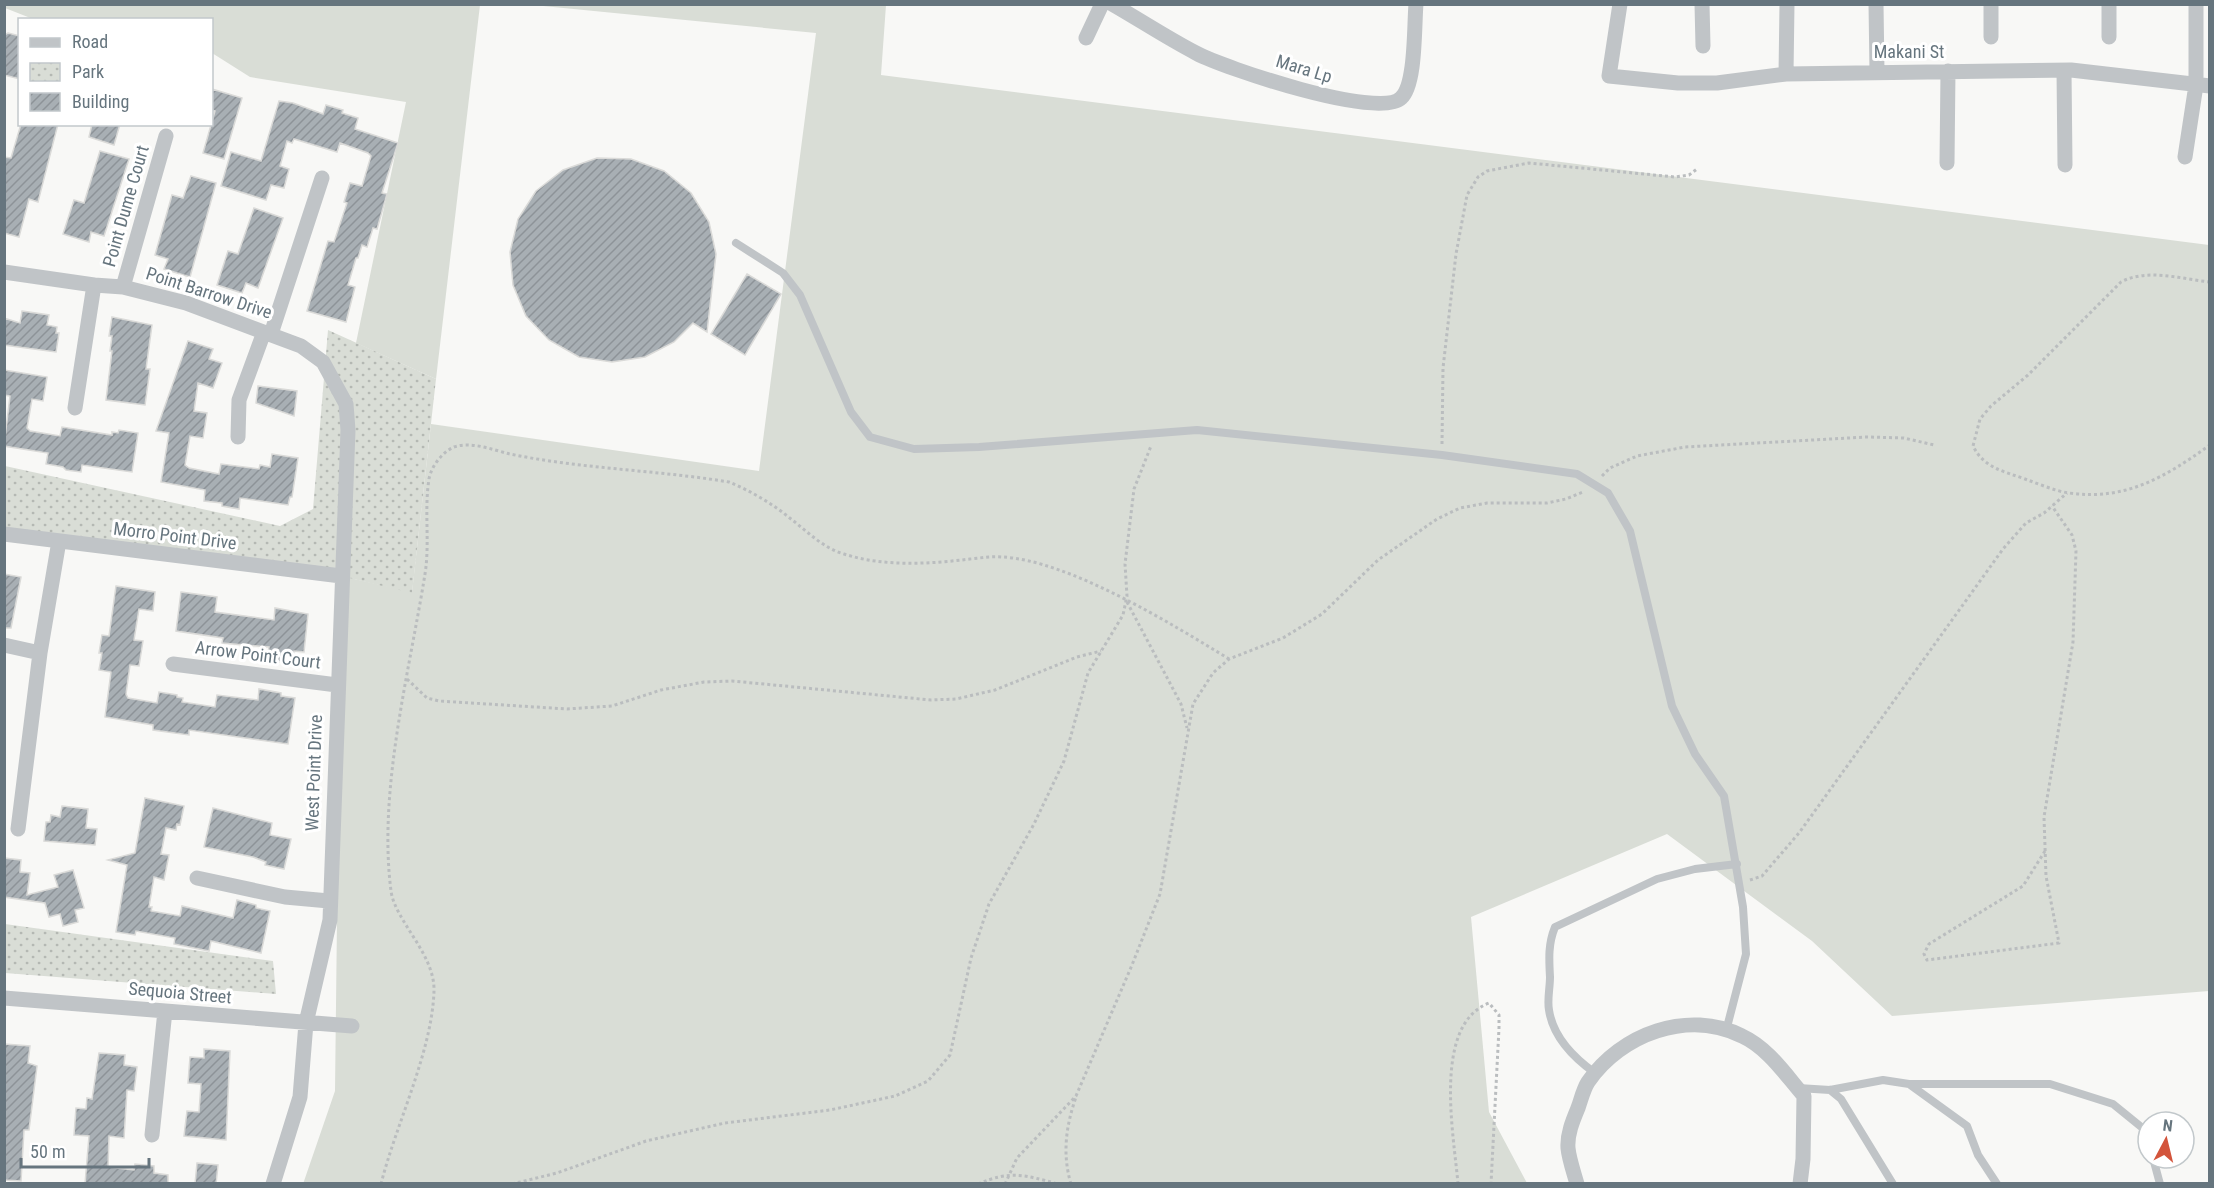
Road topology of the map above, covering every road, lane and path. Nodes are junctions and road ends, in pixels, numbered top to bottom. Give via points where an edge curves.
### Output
1 (1102, 4) edge
2 (1112, 4) edge
3 (1416, 4) edge
4 (1620, 4) edge
5 (1702, 4) edge
6 (1787, 4) edge
7 (1876, 4) edge
8 (1991, 4) edge
9 (2109, 4) edge
10 (2196, 4) edge
11 (1991, 37) dead end
12 (2109, 37) dead end
13 (1086, 38) dead end
14 (1703, 46) dead end
15 (1948, 71) junction
16 (2064, 71) junction
17 (1877, 72) junction
18 (1786, 74) junction
19 (2203, 86) edge
20 (166, 136) dead end
21 (2185, 157) dead end
22 (1947, 163) dead end
23 (2065, 165) dead end
24 (1697, 169) dead end
25 (322, 178) dead end
26 (736, 243) dead end
27 (4, 272) edge
28 (2210, 282) edge
29 (94, 285) junction
30 (123, 287) junction
31 (268, 333) junction
32 (323, 362) joint
33 (75, 408) dead end
34 (1155, 433) junction
35 (238, 438) dead end
36 (1934, 445) dead end
37 (2210, 445) edge
38 (1442, 455) junction
39 (1593, 484) junction
40 (2067, 493) junction
41 (2052, 506) junction
42 (4, 534) edge
43 (59, 541) junction
44 (341, 576) junction
45 (1126, 600) junction
46 (4, 645) edge
47 (1101, 651) junction
48 (40, 653) junction
49 (1229, 658) junction
50 (173, 664) dead end
51 (407, 679) junction
52 (337, 685) junction
53 (1187, 730) junction
54 (18, 829) dead end
55 (2045, 851) junction
56 (1737, 864) junction
57 (197, 878) dead end
58 (1739, 882) junction
59 (329, 901) junction
60 (4, 999) edge
61 (165, 1011) junction
62 (306, 1023) junction
63 (352, 1026) dead end
64 (1726, 1031) junction
65 (1596, 1073) junction
66 (1909, 1084) junction
67 (1796, 1088) junction
68 (1830, 1090) junction
69 (1076, 1096) junction
70 (2136, 1123) edge
71 (152, 1135) dead end
72 (1009, 1175) junction
73 (273, 1184) edge
74 (381, 1184) edge
75 (512, 1184) edge
76 (978, 1184) edge
77 (1005, 1184) edge
78 (1058, 1184) edge
79 (1071, 1184) edge
80 (1458, 1184) edge
81 (1491, 1184) edge
82 (1577, 1184) edge
83 (1800, 1184) edge
84 (1893, 1184) edge
85 (1997, 1184) edge

1 - 13 street
2 - 3 street, Mara Lp via 1216,62 1341,100 1383,105 1398,101 1408,87
4 - 18 street, Makani St via 1609,76 1717,83
5 - 14 street
6 - 18 street
7 - 17 street
8 - 11 street
9 - 12 street
10 - 19 street
15 - 16 street, Makani St
15 - 17 street, Makani St
15 - 22 street
16 - 19 street, Makani St
16 - 23 street
17 - 18 street, Makani St
19 - 21 street
20 - 30 street, Point Dume Court
24 - 38 path via 1675,177 1520,163 1478,177 1467,195 1456,254 1443,368
25 - 31 street
26 - 34 lane via 783,273 800,295 851,412 870,437 914,449
27 - 29 street, Point Barrow Drive
28 - 40 path via 2145,275 2121,282 1980,419 1973,446 1989,467
29 - 30 street, Point Barrow Drive
29 - 33 street
30 - 31 street, Point Barrow Drive via 186,303
31 - 32 street, Point Barrow Drive via 301,346
31 - 35 street via 239,399
32 - 44 street, West Point Drive via 346,404
34 - 38 lane via 1197,430
34 - 45 path via 1134,489 1125,564
36 - 39 path via 1904,438 1867,437 1686,447 1637,456 1610,468
37 - 40 path via 2167,475 2126,490 2091,495
38 - 39 lane via 1577,474
39 - 49 path via 1579,495 1547,503 1487,503 1460,508 1437,519 1378,560 1322,614 1283,638
39 - 56 lane via 1608,493 1630,531 1672,706 1695,754 1724,796
40 - 41 path
41 - 55 path via 2072,536 2076,551 2073,642 2044,817
41 - 58 path via 2026,523 2004,549 1799,833 1762,876
42 - 43 street, Morro Point Drive
43 - 44 street, Morro Point Drive
43 - 48 street
44 - 52 street, West Point Drive
45 - 47 path via 1124,615
45 - 49 path
45 - 51 path via 1020,559 986,557 908,563 840,554 814,539 791,518 729,482 456,446 444,453 429,478 426,570
45 - 53 path via 1181,705
46 - 48 street
47 - 51 path via 976,696 931,700 732,681 660,690 612,706 567,709 440,701 427,698
47 - 75 path via 1088,673 1064,761 989,903 971,958 950,1055 928,1081 895,1096 830,1110 725,1123 646,1141 557,1173
48 - 54 street
49 - 53 path via 1202,688 1193,704
50 - 52 street, Arrow Point Court
51 - 74 path via 393,754 391,895 424,955 434,992 411,1090
52 - 59 street, West Point Drive
53 - 69 path via 1160,894
55 - 55 path via 2059,943 1927,960 1924,954 1929,944 2023,886
56 - 58 lane
56 - 65 lane via 1657,879 1555,927 1549,942 1549,1009 1563,1043
57 - 59 street via 285,897
58 - 64 lane via 1746,954
59 - 62 street, West Point Drive via 330,920
60 - 61 street, Sequoia Street
61 - 62 street, Sequoia Street
61 - 71 street
62 - 63 street, Sequoia Street
62 - 73 street, West Point Drive via 300,1097
64 - 65 street via 1683,1025 1641,1035 1604,1062
64 - 67 street via 1763,1049
65 - 82 street via 1587,1084 1570,1128 1568,1147
66 - 68 lane via 1883,1080
66 - 70 lane via 2049,1084 2113,1104
66 - 85 lane via 1967,1126 1978,1155
67 - 68 lane
67 - 83 street via 1804,1096
68 - 84 lane via 1841,1099
69 - 72 path via 1017,1158
69 - 79 path via 1065,1143
72 - 76 path via 1000,1174
72 - 77 path
72 - 78 path
80 - 81 path via 1450,1062 1456,1040 1477,1007 1490,1002 1499,1015

